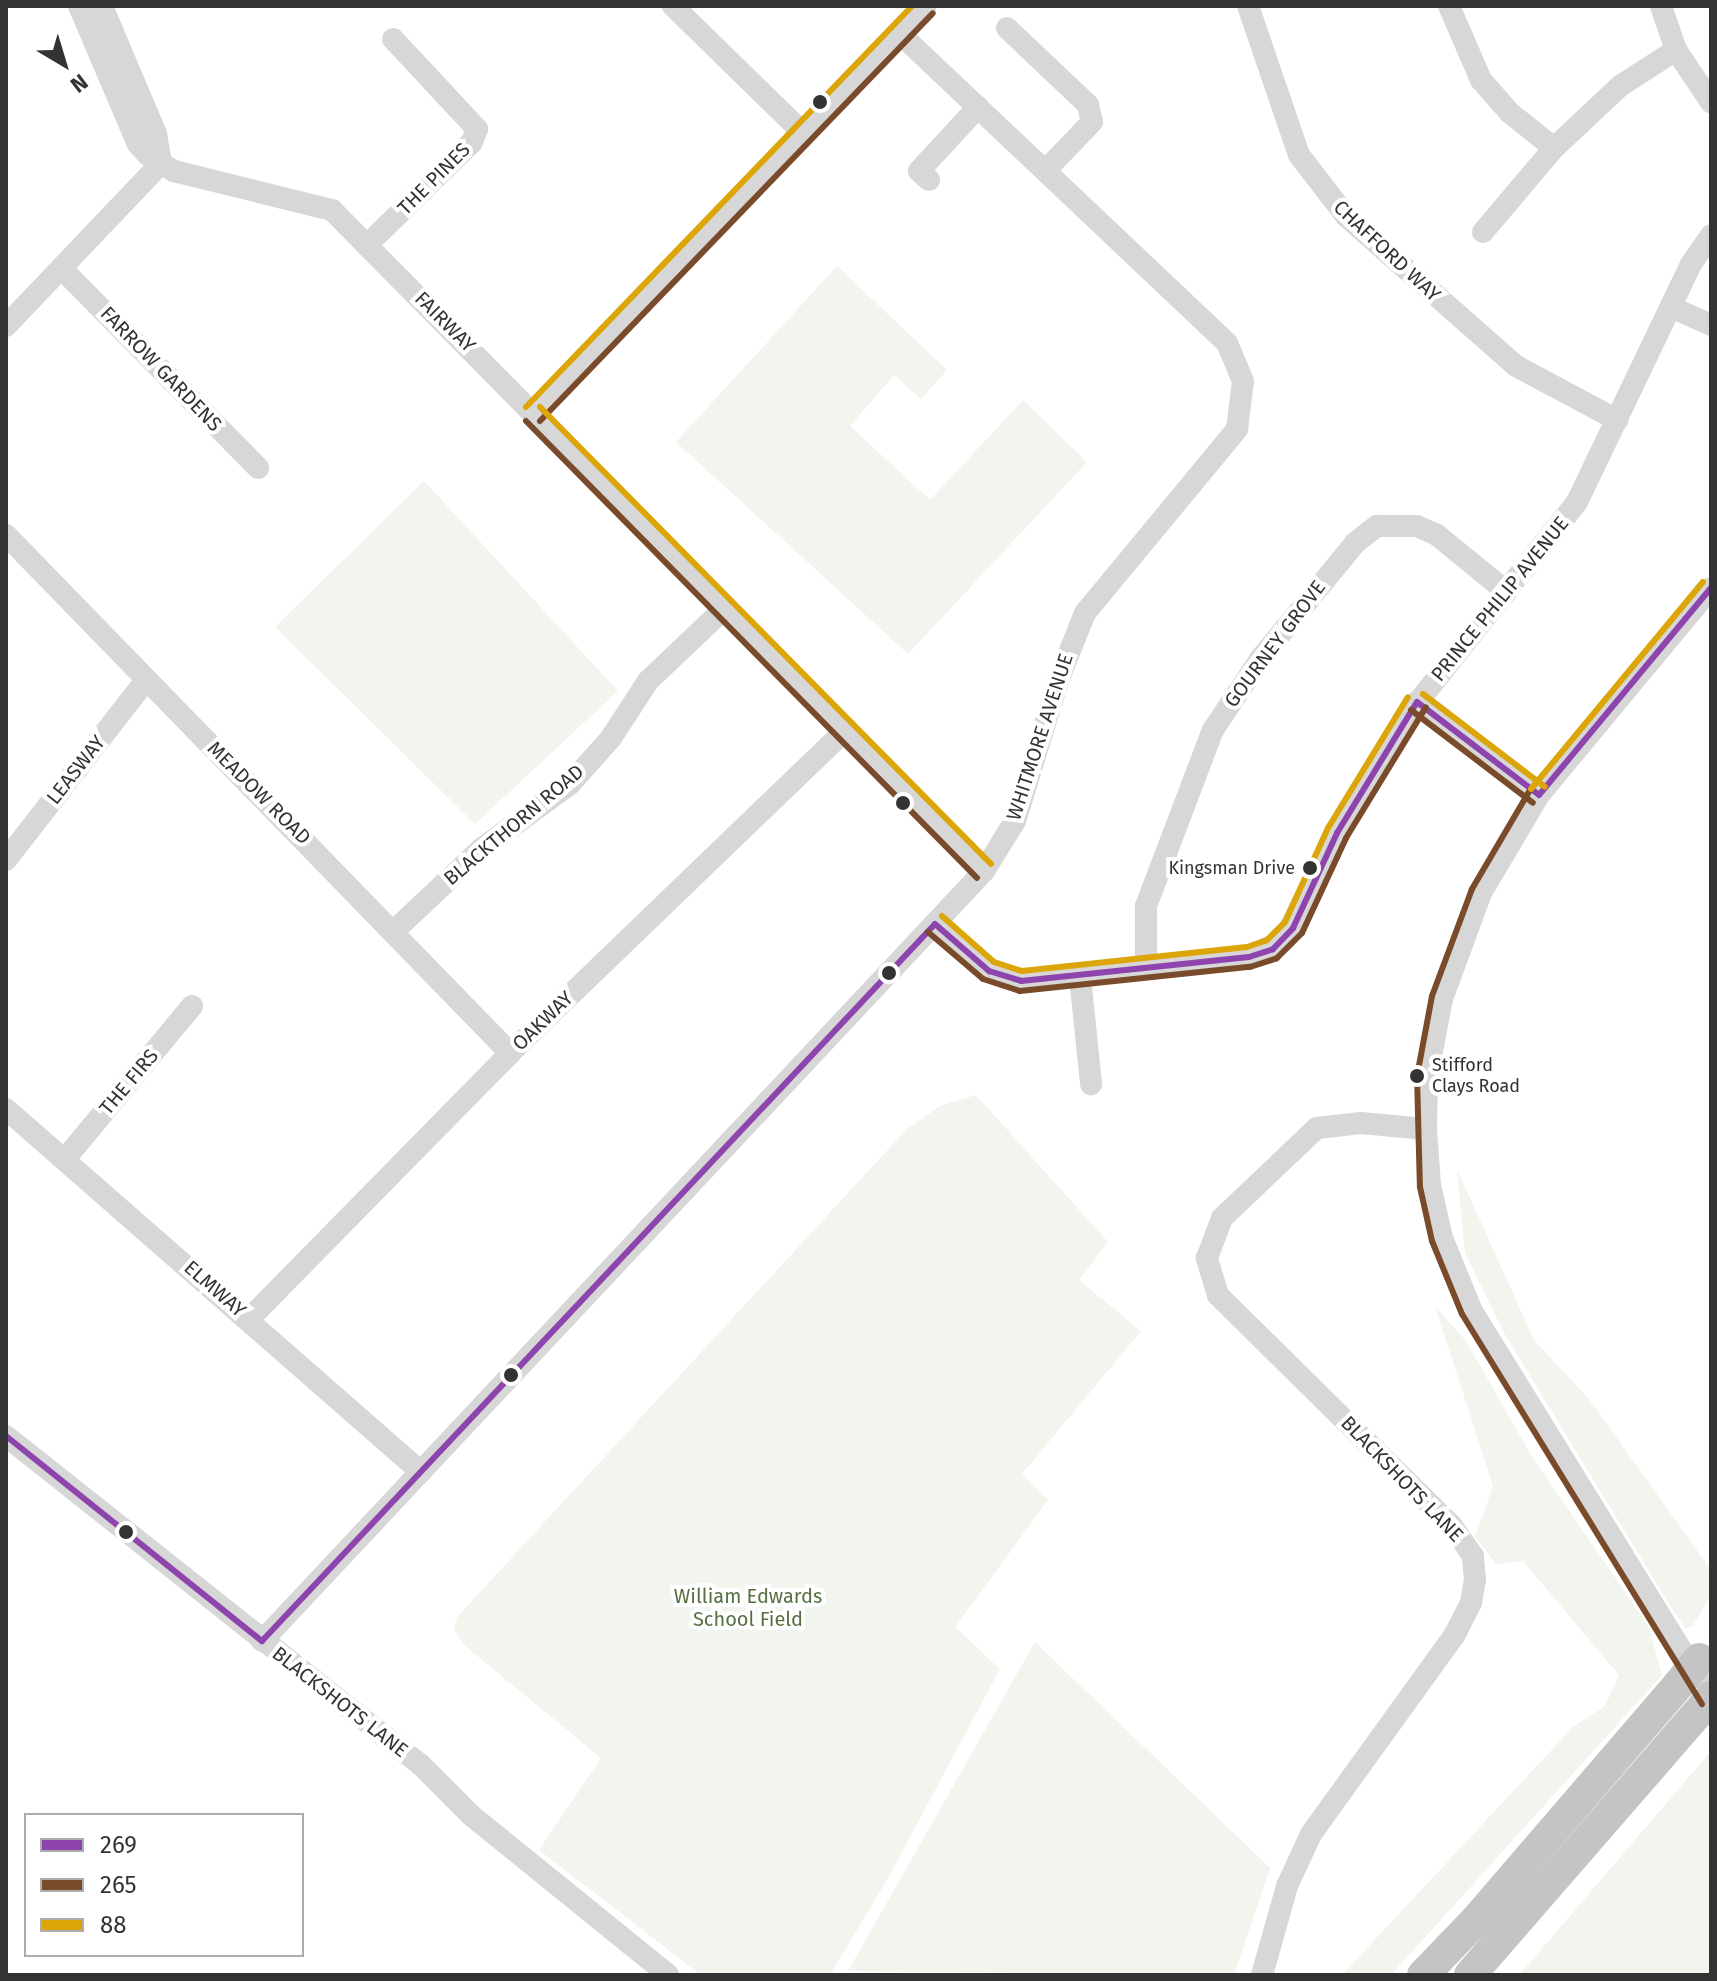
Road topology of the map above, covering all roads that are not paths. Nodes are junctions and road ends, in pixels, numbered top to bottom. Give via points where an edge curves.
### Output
1 (79, 6) edge
2 (102, 6) edge
3 (673, 6) edge
4 (926, 6) edge
5 (1248, 6) edge
6 (1449, 6) edge
7 (1661, 6) edge
8 (1007, 28) dead end
9 (899, 33) junction
10 (393, 39) dead end
11 (1676, 50) junction
12 (1711, 102) edge
13 (978, 107) junction
14 (803, 133) junction
15 (1554, 148) junction
16 (161, 163) junction
17 (1046, 170) junction
18 (929, 180) dead end
19 (1483, 232) dead end
20 (1711, 235) edge
21 (367, 245) junction
22 (63, 270) junction
23 (1671, 307) junction
24 (1711, 325) edge
25 (6, 326) edge
26 (533, 414) junction
27 (1617, 420) junction
28 (258, 468) dead end
29 (6, 535) edge
30 (1711, 588) edge
31 (1507, 592) junction
32 (725, 608) junction
33 (146, 680) junction
34 (1417, 702) junction
35 (845, 731) junction
36 (1539, 795) junction
37 (6, 860) edge
38 (984, 871) junction
39 (935, 924) junction
40 (394, 931) junction
41 (1146, 969) junction
42 (1080, 977) junction
43 (192, 1006) dead end
44 (510, 1053) junction
45 (1091, 1084) dead end
46 (6, 1109) edge
47 (1426, 1129) junction
48 (65, 1159) junction
49 (249, 1319) junction
50 (6, 1436) edge
51 (421, 1472) junction
52 (262, 1641) junction
53 (1705, 1651) edge
54 (1707, 1703) edge
55 (668, 1975) edge
56 (1262, 1975) edge
57 (1423, 1975) edge
58 (1470, 1975) edge

1 - 16 street, FAIRWAY via 138,144
2 - 16 street via 156,134
3 - 14 street
4 - 9 street
5 - 27 street, CHAFFORD WAY via 1299,155 1347,217 1516,366
6 - 15 street via 1481,80 1510,113
7 - 11 street
8 - 17 street via 1088,105 1092,122
9 - 13 street, WHITMORE AVENUE
9 - 14 street
10 - 21 street, THE PINES via 477,129 472,142
11 - 12 street
11 - 15 street via 1620,86
13 - 17 street, WHITMORE AVENUE
13 - 18 street via 919,171
14 - 26 street
15 - 19 street
16 - 21 street, FAIRWAY via 193,176 310,201 332,210
16 - 22 street
17 - 38 street, WHITMORE AVENUE via 1227,343 1239,365 1245,399 1229,442 1085,613 1015,821
20 - 23 street, PRINCE PHILIP AVENUE
21 - 26 street, FAIRWAY
22 - 25 street
22 - 28 street, FARROW GARDENS
23 - 24 street
23 - 27 street, PRINCE PHILIP AVENUE
26 - 32 street, FAIRWAY
27 - 31 street, PRINCE PHILIP AVENUE via 1577,502
29 - 33 street, MEADOW ROAD
30 - 36 street
31 - 34 street, PRINCE PHILIP AVENUE
31 - 41 street, GOURNEY GROVE via 1437,535 1417,526 1377,526 1355,543 1261,658 1213,730 1146,906
32 - 35 street, FAIRWAY
32 - 40 street, BLACKTHORN ROAD via 648,681 611,738 570,784 481,849
33 - 37 street, LEASWAY
33 - 40 street, MEADOW ROAD
34 - 36 street
34 - 41 street, PRINCE PHILIP AVENUE via 1377,761 1284,940 1249,957
35 - 38 street, FAIRWAY
35 - 44 street, OAKWAY
36 - 47 street via 1481,893 1442,999 1427,1077
38 - 39 street, WHITMORE AVENUE
39 - 42 street, PRINCE PHILIP AVENUE via 976,962 1004,978
39 - 51 street, WHITMORE AVENUE
40 - 44 street, MEADOW ROAD
41 - 42 street, PRINCE PHILIP AVENUE
42 - 45 street
43 - 48 street, THE FIRS
44 - 49 street, OAKWAY
46 - 48 street, ELMWAY
47 - 54 street via 1430,1185 1442,1238 1471,1309 1642,1579
47 - 56 street, BLACKSHOTS LANE via 1361,1123 1317,1128 1222,1218 1207,1258 1218,1295 1452,1526 1473,1556 1475,1580 1454,1636 1311,1834 1287,1886
48 - 49 street, ELMWAY
49 - 51 street, ELMWAY
50 - 52 street, BLACKSHOTS LANE
51 - 52 street, WHITMORE AVENUE
52 - 55 street, BLACKSHOTS LANE via 421,1765 472,1816
53 - 57 highway, bridge via 1487,1908
54 - 58 highway

